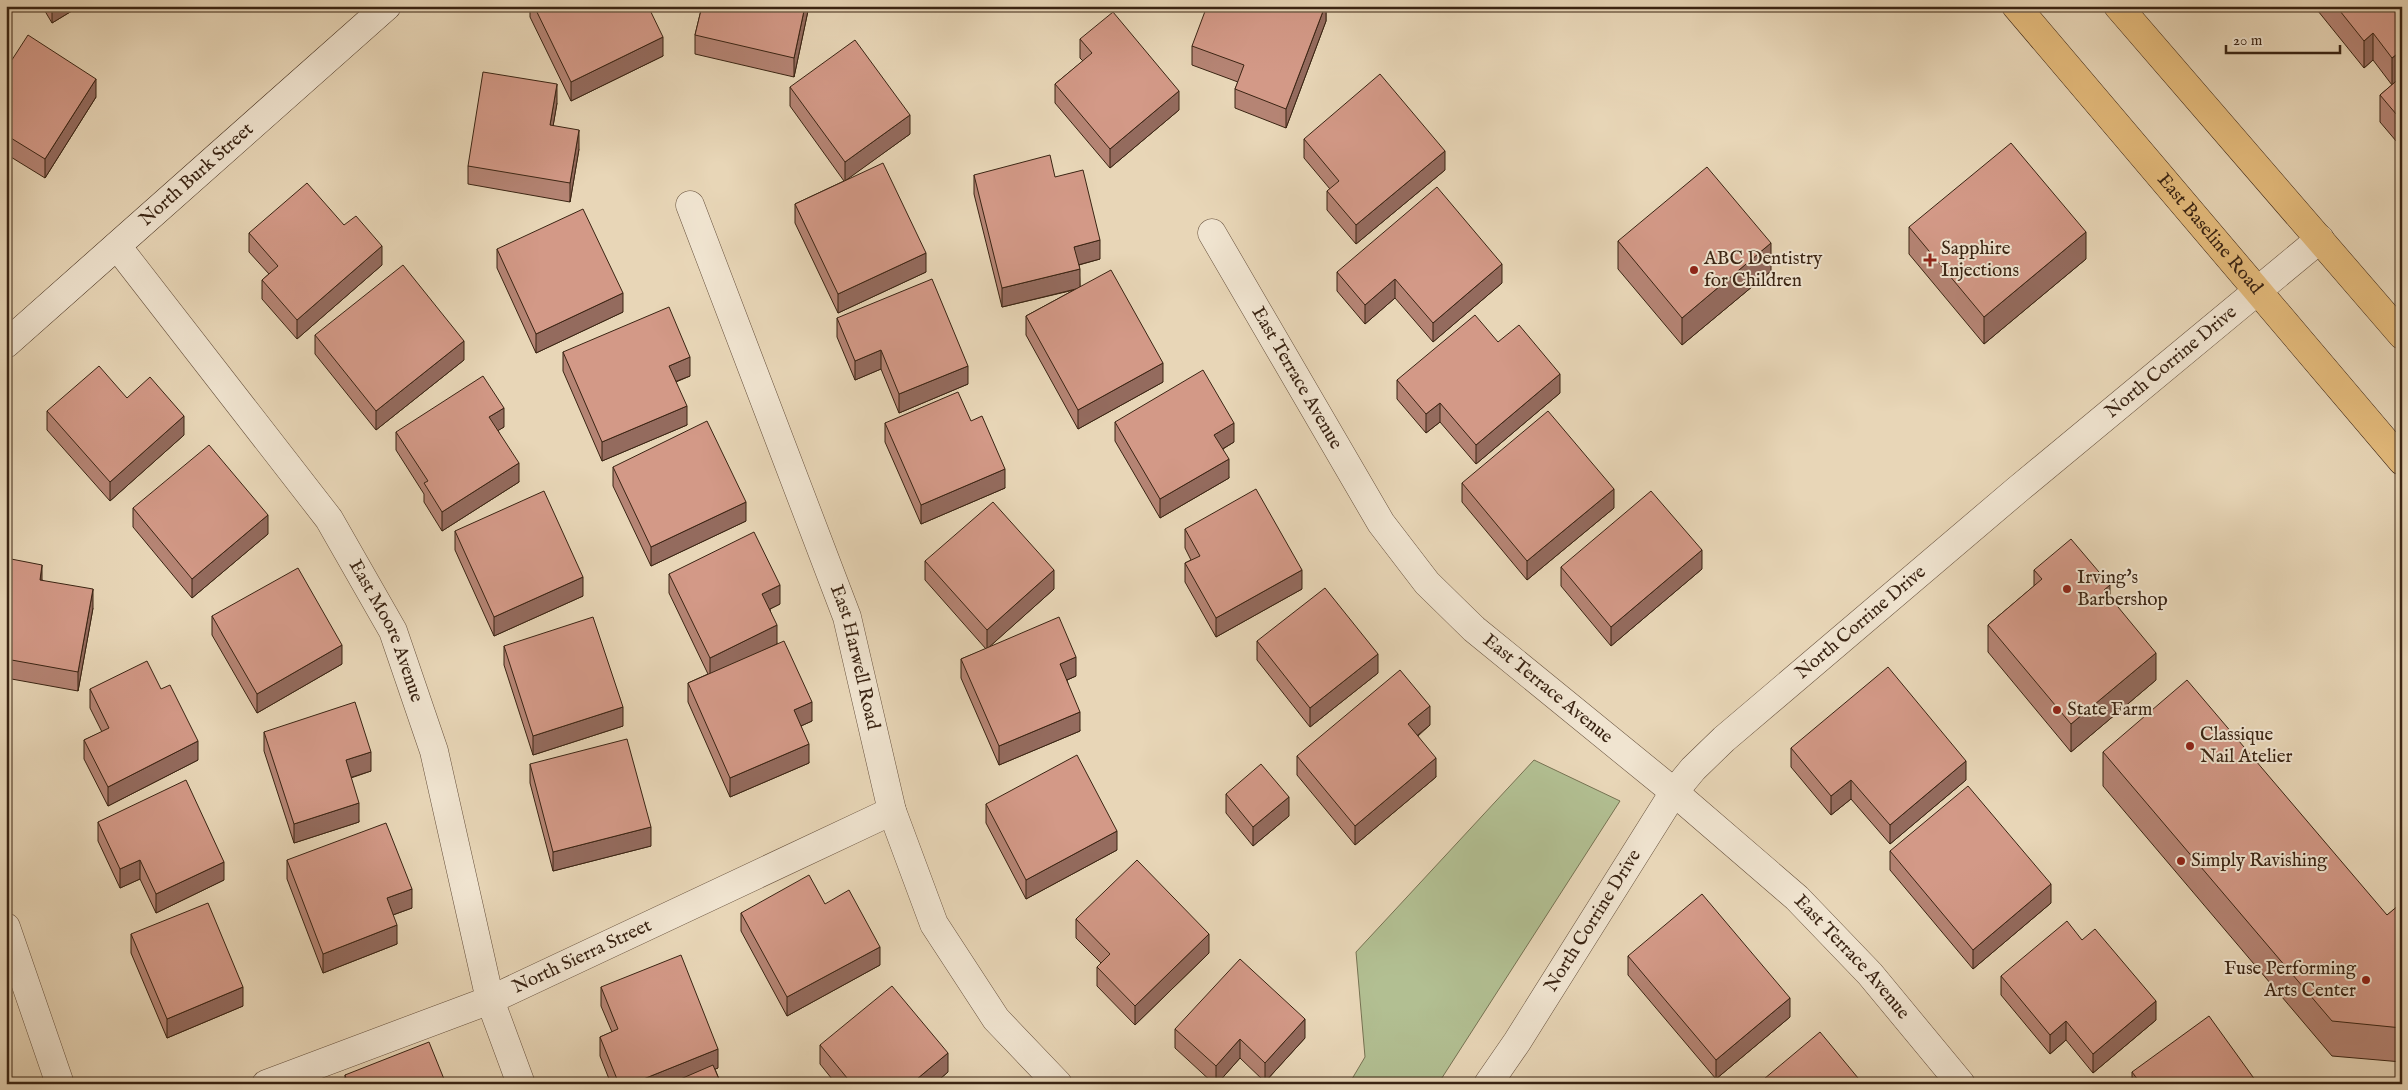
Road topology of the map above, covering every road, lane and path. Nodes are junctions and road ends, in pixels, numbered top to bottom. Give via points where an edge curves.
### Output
1 (386, 6) edge
2 (2016, 6) edge
3 (2118, 6) edge
4 (690, 205) dead end
5 (1212, 233) dead end
6 (2320, 240) junction
7 (117, 246) junction
8 (2257, 292) junction
9 (2402, 335) edge
10 (6, 344) edge
11 (2402, 461) edge
12 (1674, 792) junction
13 (892, 811) junction
14 (6, 927) edge
15 (490, 1000) junction
16 (60, 1084) edge
17 (266, 1084) edge
18 (521, 1084) edge
19 (1058, 1084) edge
20 (1488, 1084) edge
21 (1961, 1084) edge

1 - 7 street, North Burk Street
2 - 8 main road, East Baseline Road
3 - 6 main road
4 - 13 street, East Harwell Road via 847,617
5 - 12 street, East Terrace Avenue via 1381,522 1427,583 1474,629
6 - 8 street, North Corrine Drive
6 - 9 main road
7 - 10 street, North Burk Street
7 - 15 street, East Moore Avenue via 329,519 393,631 434,750
8 - 11 main road, East Baseline Road
8 - 12 street, North Corrine Drive via 2017,490 1724,739
12 - 20 street, North Corrine Drive
12 - 21 street, East Terrace Avenue via 1797,898 1870,974
13 - 15 street, North Sierra Street
13 - 19 street, East Harwell Road via 934,924 996,1019
14 - 16 street
15 - 17 street, North Sierra Street
15 - 18 street, East Moore Avenue

